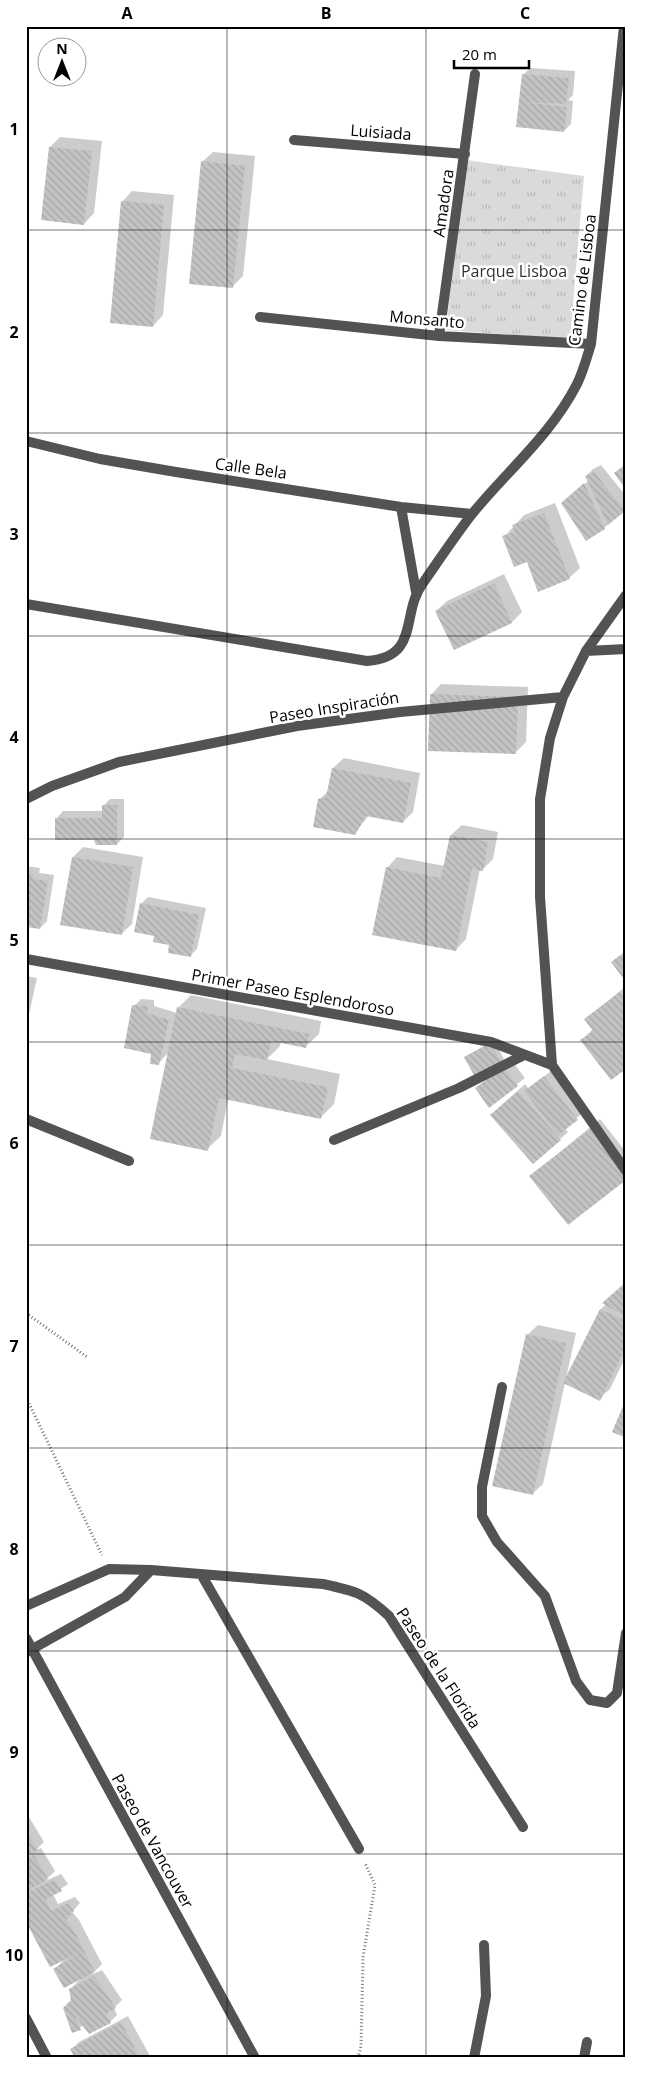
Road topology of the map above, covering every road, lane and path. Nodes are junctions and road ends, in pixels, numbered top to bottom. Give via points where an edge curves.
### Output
1 (624, 26) edge
2 (475, 74) dead end
3 (294, 140) dead end
4 (465, 154) junction
5 (260, 317) dead end
6 (439, 336) junction
7 (591, 344) junction
8 (26, 441) edge
9 (401, 506) junction
10 (472, 514) junction
11 (416, 592) junction
12 (626, 595) edge
13 (26, 604) edge
14 (626, 649) edge
15 (586, 651) junction
16 (563, 697) junction
17 (26, 799) edge
18 (26, 959) edge
19 (524, 1055) junction
20 (552, 1065) junction
21 (26, 1119) edge
22 (334, 1140) dead end
23 (129, 1162) dead end
24 (626, 1171) edge
25 (26, 1313) edge
26 (87, 1357) dead end
27 (502, 1387) dead end
28 (26, 1397) edge
29 (108, 1569) junction
30 (151, 1570) junction
31 (201, 1574) junction
32 (26, 1606) edge
33 (626, 1633) edge
34 (26, 1638) edge
35 (29, 1651) edge
36 (523, 1827) dead end
37 (359, 1849) joint
38 (484, 1944) dead end
39 (26, 2018) edge
40 (587, 2042) dead end
41 (48, 2058) edge
42 (255, 2058) edge
43 (358, 2058) edge
44 (474, 2058) edge
45 (584, 2058) edge

1 - 7 street, Camino de Lisboa
2 - 4 street, Amadora
3 - 4 street, Luisiada
4 - 6 street, Amadora
5 - 6 street, Monsanto
6 - 7 street, Monsanto
7 - 10 street, Camino de Lisboa via 578,383 545,434
8 - 9 street, Calle Bela via 100,459
9 - 10 street, Calle Bela
9 - 11 street
10 - 11 street, Camino de Lisboa
11 - 13 street, Camino de Lisboa via 404,643 393,655 367,661
12 - 15 street
14 - 15 street
15 - 16 street
16 - 17 street, Paseo Inspiración via 400,712 296,726 119,762
16 - 20 street via 550,738 540,799 540,897
18 - 19 street, Primer Paseo Esplendoroso via 491,1042
19 - 20 street, Primer Paseo Esplendoroso
19 - 22 street via 459,1088
20 - 24 street
21 - 23 street
25 - 26 path
27 - 33 street via 482,1488 482,1516 497,1542 545,1596 576,1681 590,1700 607,1703 617,1693
28 - 29 path
29 - 30 street, Paseo de la Florida
29 - 32 street, Paseo de la Florida
30 - 31 street, Paseo de la Florida
30 - 35 street via 125,1597
31 - 36 street, Paseo de la Florida via 322,1584 368,1597 389,1616
31 - 37 street
34 - 35 street, Paseo de Vancouver
35 - 42 street, Paseo de Vancouver
37 - 43 path via 375,1885 363,1957
38 - 44 street via 486,1996
39 - 41 street
40 - 45 street

